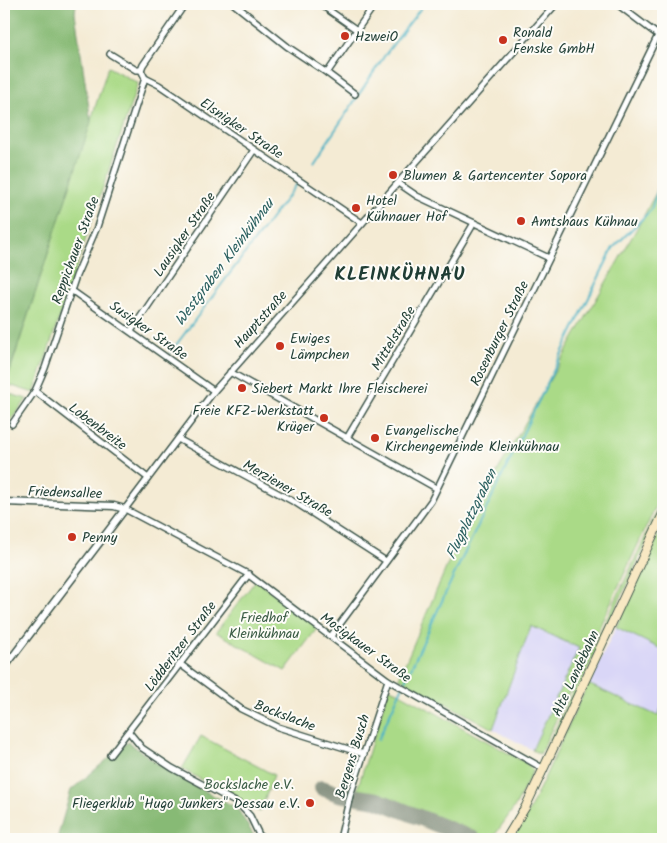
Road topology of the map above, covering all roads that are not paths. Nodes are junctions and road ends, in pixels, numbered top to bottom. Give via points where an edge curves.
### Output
1 (185, 4) edge
2 (234, 4) edge
3 (320, 4) edge
4 (375, 4) edge
5 (556, 4) edge
6 (617, 4) edge
7 (663, 25) edge
8 (357, 30) junction
9 (658, 35) junction
10 (110, 54) dead end
11 (141, 70) junction
12 (327, 73) junction
13 (145, 78) junction
14 (355, 94) dead end
15 (254, 150) junction
16 (398, 182) junction
17 (362, 223) junction
18 (474, 223) junction
19 (549, 258) junction
20 (71, 290) junction
21 (132, 331) junction
22 (230, 372) junction
23 (214, 391) junction
24 (35, 392) junction
25 (12, 424) dead end
26 (347, 438) junction
27 (178, 439) junction
28 (148, 478) junction
29 (436, 488) junction
30 (4, 502) edge
31 (125, 508) junction
32 (663, 514) edge
33 (386, 561) junction
34 (249, 574) junction
35 (331, 636) junction
36 (180, 664) junction
37 (5, 665) edge
38 (388, 680) junction
39 (128, 732) junction
40 (364, 754) junction
41 (110, 755) dead end
42 (544, 769) junction
43 (261, 839) edge
44 (340, 839) edge
45 (506, 839) edge

1 - 11 street
2 - 12 street
3 - 8 street
4 - 8 street
5 - 16 street, Hauptstraße
6 - 9 street
7 - 9 street, Rosenburger Straße
8 - 12 street
9 - 19 street, Rosenburger Straße
10 - 11 street
11 - 13 street
12 - 14 street
13 - 15 street, Elsnigker Straße
13 - 20 street, Reppichauer Straße via 97,227
15 - 17 street, Elsnigker Straße
15 - 21 street, Lausigker Straße
16 - 17 street, Hauptstraße
16 - 18 street via 417,196
17 - 22 street, Hauptstraße
18 - 19 street
18 - 26 street, Mittelstraße
19 - 29 street, Rosenburger Straße
20 - 21 street, Susigker Straße
20 - 24 street, Reppichauer Straße
21 - 23 street, Susigker Straße
22 - 23 street, Hauptstraße
22 - 26 street
23 - 27 street, Hauptstraße
24 - 25 street, Reppichauer Straße
24 - 28 street, Lobenbreite
26 - 29 street
27 - 28 street, Hauptstraße
27 - 33 street, Merziener Straße via 296,503
28 - 31 street, Hauptstraße
29 - 33 street, Rosenburger Straße via 431,501
30 - 31 street, Friedensallee
31 - 34 street, Mosigkauer Straße
31 - 37 street, Hauptstraße
32 - 42 main road, Alte Landebahn
33 - 35 street, Rosenburger Straße
34 - 35 street, Mosigkauer Straße
34 - 36 street, Lödderitzer Straße
35 - 38 street, Mosigkauer Straße
36 - 39 street, Lödderitzer Straße
36 - 40 street, Bockslache via 241,709 278,727
38 - 40 street, Bergens Busch
38 - 42 street, Mosigkauer Straße
39 - 41 street, Lödderitzer Straße
39 - 43 street via 142,748 165,763 239,804 250,816
40 - 44 street, Bergens Busch
42 - 45 main road, Alte Landebahn

